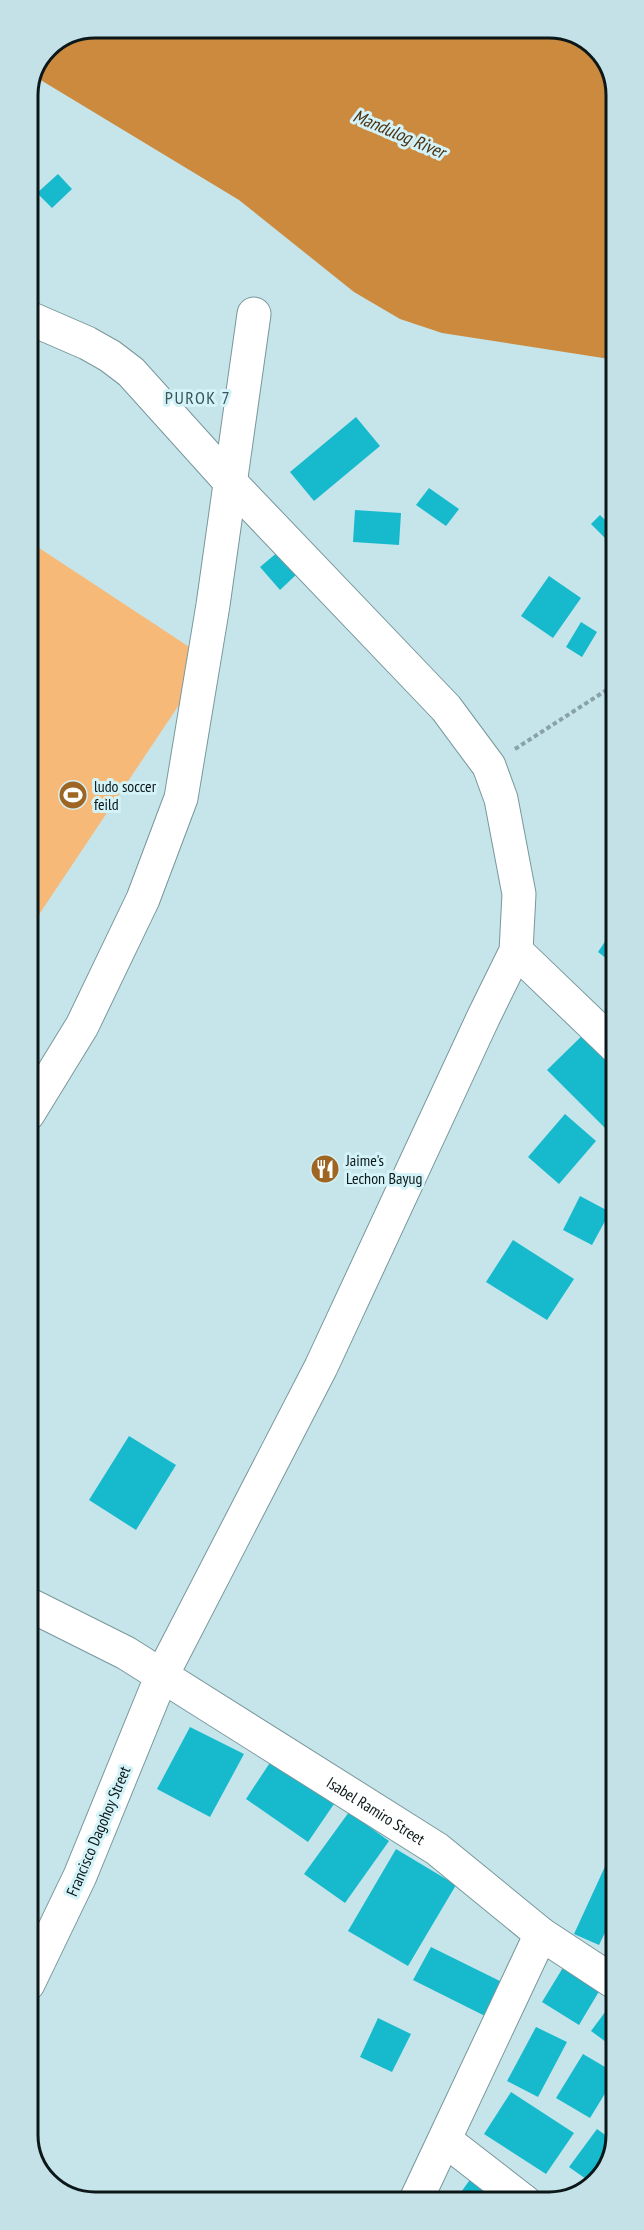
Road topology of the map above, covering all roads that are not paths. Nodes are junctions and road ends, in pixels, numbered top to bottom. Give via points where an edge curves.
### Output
1 (254, 314) dead end
2 (38, 322) edge
3 (231, 483) junction
4 (516, 951) junction
5 (606, 1037) edge
6 (38, 1098) edge
7 (38, 1609) edge
8 (162, 1675) junction
9 (541, 1934) junction
10 (38, 1963) edge
11 (606, 1977) edge
12 (445, 2140) junction
13 (420, 2192) edge
14 (512, 2192) edge

1 - 3 street
2 - 3 street via 102,351 131,372
3 - 4 street via 446,708 489,766 501,799 519,894
3 - 6 street via 181,798 133,921 82,1026
4 - 5 street
4 - 8 street, Francisco Dagohoy Street via 321,1367
7 - 8 street, Isabel Ramiro Street
8 - 9 street, Isabel Ramiro Street via 437,1849
8 - 10 street, Francisco Dagohoy Street via 80,1876
9 - 11 street, Isabel Ramiro Street
9 - 12 street
12 - 13 street
12 - 14 street

